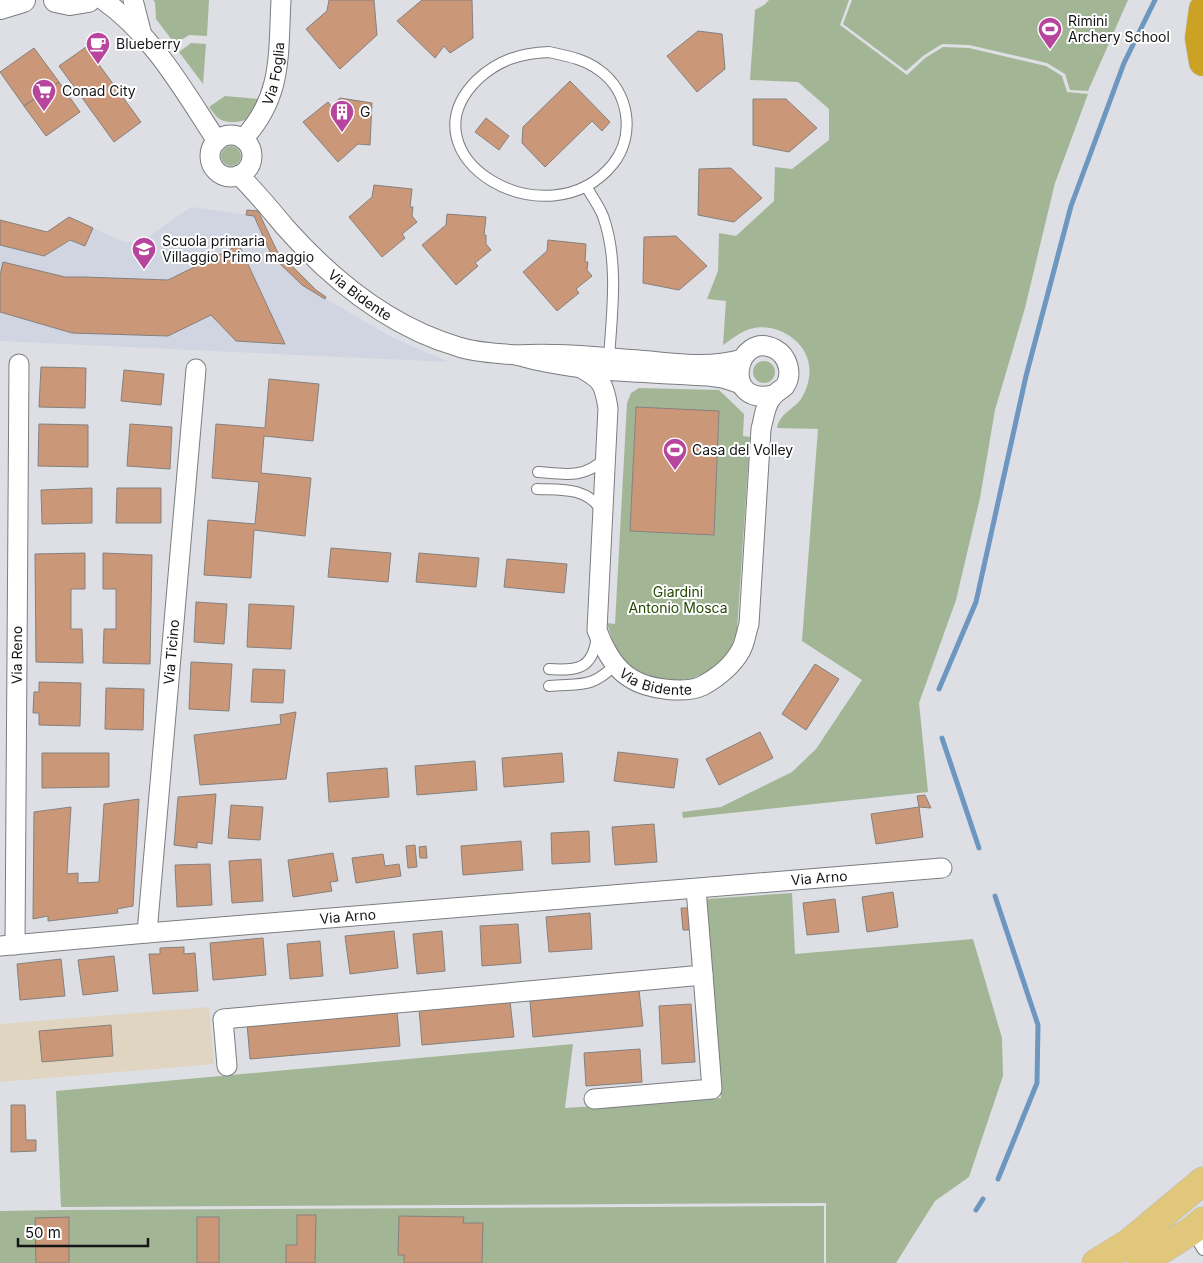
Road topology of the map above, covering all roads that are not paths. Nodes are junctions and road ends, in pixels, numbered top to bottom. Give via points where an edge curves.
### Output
1 (23, 0) edge
2 (56, 0) edge
3 (88, 0) edge
4 (104, 0) edge
5 (133, 0) edge
6 (281, 0) edge
7 (0, 7) edge
8 (1203, 9) edge
9 (140, 31) junction
10 (1203, 62) edge
11 (243, 139) junction
12 (217, 141) junction
13 (239, 175) junction
14 (586, 186) junction
15 (516, 355) junction
16 (609, 358) junction
17 (742, 359) junction
18 (19, 364) dead end
19 (581, 368) junction
20 (196, 369) dead end
21 (741, 384) junction
22 (773, 395) junction
23 (606, 456) junction
24 (538, 472) dead end
25 (537, 489) dead end
26 (603, 512) junction
27 (597, 630) junction
28 (615, 664) junction
29 (549, 669) dead end
30 (549, 686) dead end
31 (942, 868) dead end
32 (696, 889) junction
33 (147, 933) junction
34 (8, 946) edge
35 (703, 974) junction
36 (227, 1066) dead end
37 (594, 1099) dead end
38 (1203, 1181) edge
39 (1199, 1234) edge
40 (1136, 1253) edge
41 (1083, 1263) edge
42 (1096, 1263) edge

1 - 7 street
2 - 3 street via 70,3
4 - 9 street
5 - 9 street
6 - 11 street, Via Foglia via 278,68 271,97 256,125
8 - 10 highway via 1199,38
9 - 12 street
11 - 12 street via 230,135
11 - 13 street via 252,155 249,167
12 - 13 street via 210,153 213,166 221,174
13 - 15 street, Via Bidente via 334,275 378,311 415,332 460,348
14 - 14 lane via 569,192 533,195 497,185 482,174 461,148 457,134 460,106 473,84 499,63 529,53 571,56 600,70 617,88 624,102 627,133 612,164
14 - 16 lane via 603,216 610,246 614,282
15 - 16 street, Via Bidente via 545,353
15 - 19 street, Via Bidente via 543,363
16 - 17 street, Via Bidente via 712,365
17 - 21 street via 738,376
17 - 22 street, Via Bidente via 748,352 764,346 780,352 789,367 789,376 781,391
18 - 34 street, Via Reno
19 - 21 street, Via Bidente via 709,376
19 - 23 street, Via Bidente via 598,378 605,390 608,408
20 - 33 street, Via Ticino
21 - 22 street, Via Bidente via 751,394
22 - 28 street, Via Bidente via 761,429 749,624 742,649 723,672 700,687 673,690 647,687 630,679
23 - 24 lane via 596,467 582,473
23 - 26 street, Via Bidente
25 - 26 lane via 581,493 595,501
26 - 27 street, Via Bidente
27 - 28 street, Via Bidente via 604,649
27 - 29 lane via 595,649 581,667
28 - 30 lane via 592,683
31 - 32 street, Via Arno
32 - 33 street, Via Arno
32 - 35 street
33 - 34 street, Via Arno
35 - 36 street via 223,1019
35 - 37 street via 712,1089
38 - 40 main road
39 - 40 main road
40 - 41 main road
40 - 42 main road

